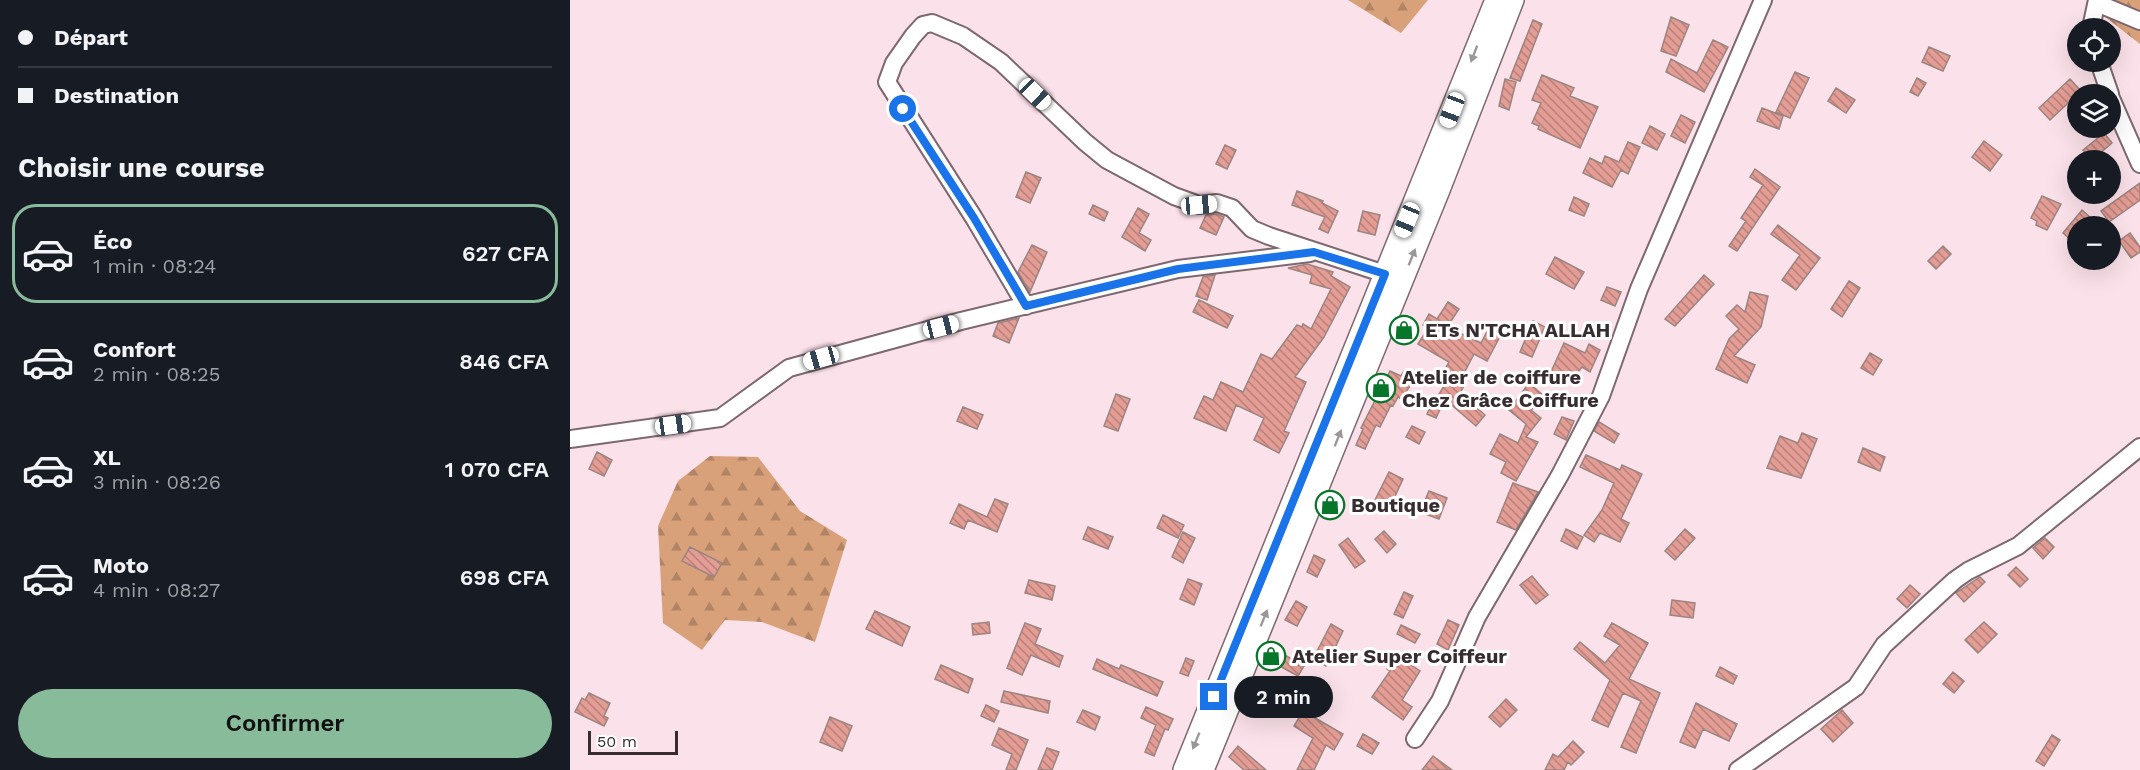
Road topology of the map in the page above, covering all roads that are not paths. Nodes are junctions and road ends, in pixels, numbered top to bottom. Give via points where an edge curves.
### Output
1 (1496, 0) edge
2 (1513, 0) edge
3 (1764, 0) edge
4 (2097, 1) edge
5 (2093, 18) edge
6 (2140, 21) edge
7 (2121, 120) edge
8 (2140, 164) edge
9 (1314, 252) junction
10 (1385, 274) junction
11 (1026, 306) junction
12 (570, 439) edge
13 (2140, 447) edge
14 (1415, 739) dead end
15 (1184, 770) edge
16 (1203, 770) edge
17 (1738, 770) edge

1 -> 10 main road
16 -> 2 main road
3 - 14 street via 1639,289 1601,396 1560,475 1477,616 1440,701
4 - 5 street
4 - 6 street
7 - 8 street
9 - 10 street
9 - 11 street via 1178,269
9 - 11 street via 1252,228 1232,208 1218,203 1199,205 1174,196 1107,159 1001,62 963,36 932,23 923,25 894,63 886,82
10 -> 15 main road
11 - 12 street via 789,368 720,418
13 - 17 street via 2018,546 1955,580 1884,645 1856,687

